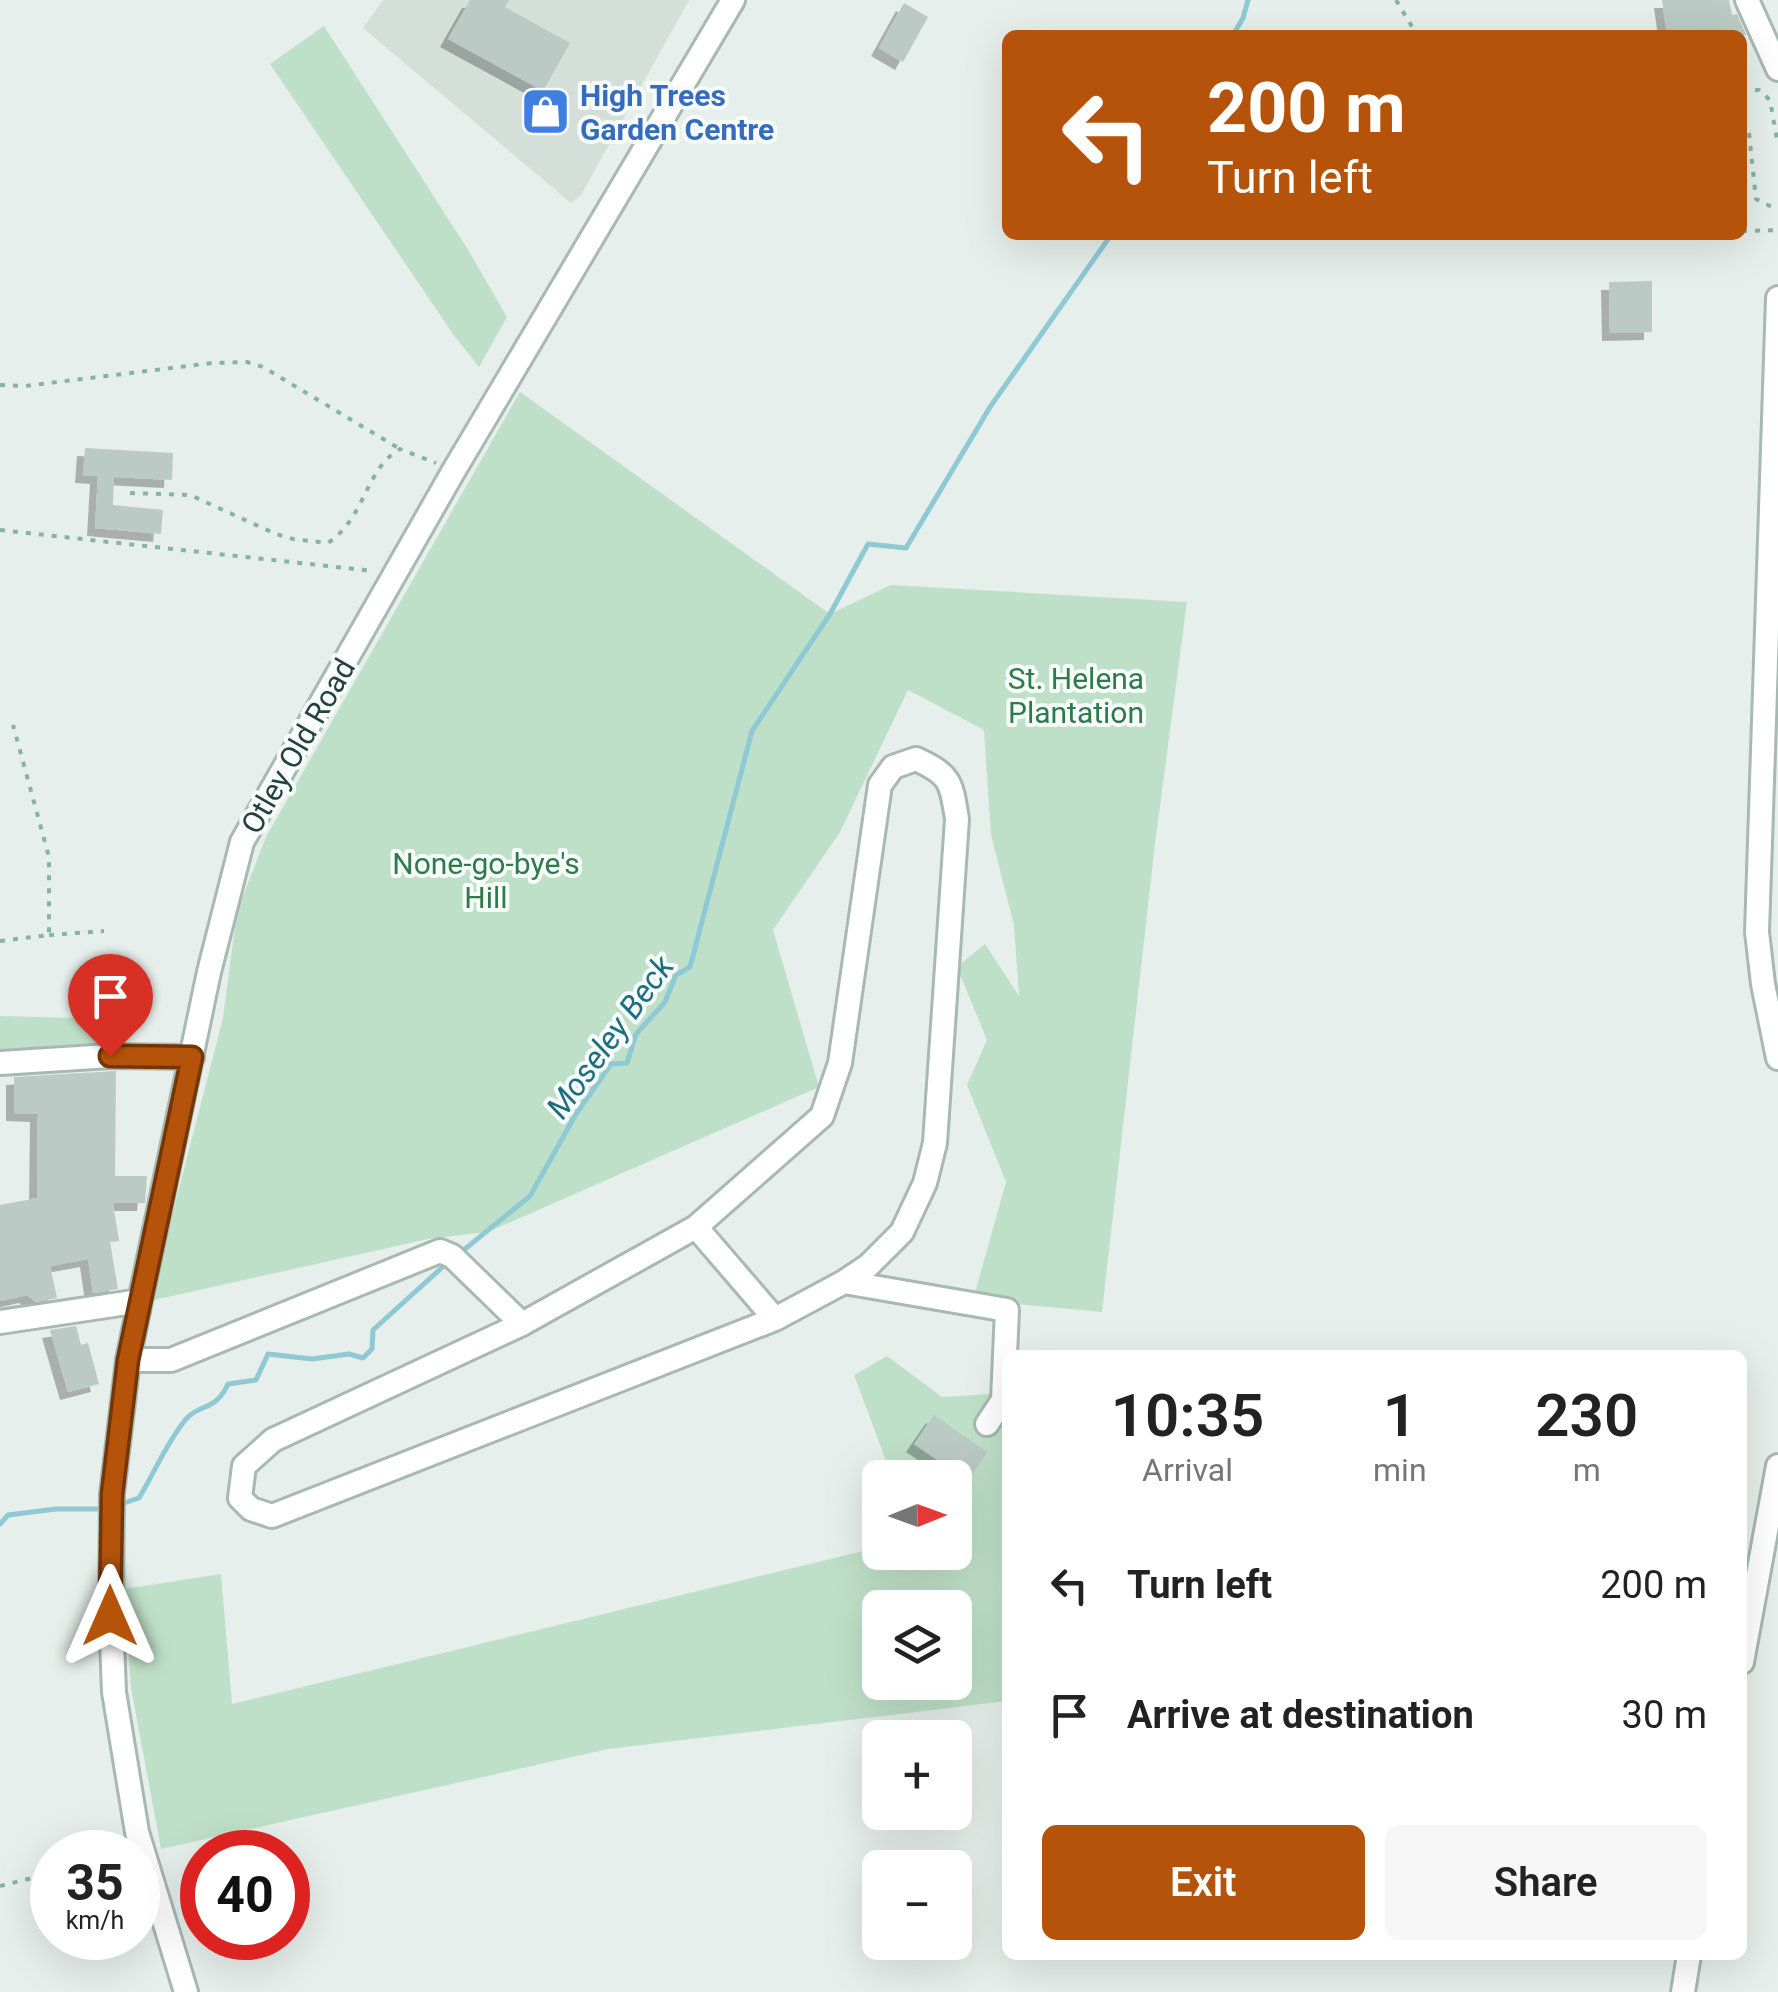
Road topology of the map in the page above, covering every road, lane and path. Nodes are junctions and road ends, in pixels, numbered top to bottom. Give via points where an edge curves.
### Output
1 (733, 0) edge
2 (1396, 0) edge
3 (1747, 0) edge
4 (1414, 30) edge
5 (1778, 69) edge
6 (1747, 91) edge
7 (1749, 133) dead end
8 (1778, 144) edge
9 (1778, 210) edge
10 (1778, 230) edge
11 (1747, 231) edge
12 (1778, 298) edge
13 (0, 385) edge
14 (400, 449) junction
15 (453, 472) junction
16 (130, 492) dead end
17 (1775, 501) edge
18 (0, 530) edge
19 (397, 573) junction
20 (14, 725) dead end
21 (104, 930) dead end
22 (49, 934) junction
23 (0, 941) edge
24 (192, 1057) junction
25 (1778, 1058) edge
26 (0, 1064) edge
27 (696, 1227) junction
28 (844, 1282) junction
29 (140, 1301) junction
30 (774, 1319) junction
31 (0, 1322) edge
32 (522, 1324) junction
33 (1006, 1350) edge
34 (128, 1360) junction
35 (1002, 1403) edge
36 (987, 1424) dead end
37 (1778, 1466) edge
38 (1747, 1635) edge
39 (30, 1878) edge
40 (0, 1886) edge
41 (1688, 1960) edge
42 (186, 1992) edge
43 (1682, 1992) edge

1 - 15 street, Otley Old Road
2 - 4 path
3 - 5 street
6 - 8 path via 1770,100
7 - 9 path via 1756,199
10 - 11 path
12 - 17 street
13 - 14 path via 247,362
14 - 15 path
14 - 16 path via 385,458 346,531 328,543 276,534 190,495
15 - 19 street, Otley Old Road
17 - 25 street via 1757,932
18 - 19 path
19 - 24 street, Otley Old Road via 242,842
20 - 22 path via 49,857
21 - 22 path
22 - 23 path
24 - 26 street
24 - 29 street, Otley Old Road
27 - 28 street via 822,1116 840,1063 880,785 893,767 916,759 941,771 952,789 956,819 935,1143 902,1232
27 - 30 street
27 - 32 street
28 - 30 street
28 - 33 street via 1007,1310
29 - 31 street
29 - 34 street, Otley Old Road
30 - 32 street via 272,1516 240,1498 244,1466 273,1440
32 - 34 street via 440,1251 171,1360
34 - 42 street, Otley Old Road via 111,1504 114,1692 137,1832
35 - 36 street
37 - 38 street
39 - 40 path
41 - 43 street

